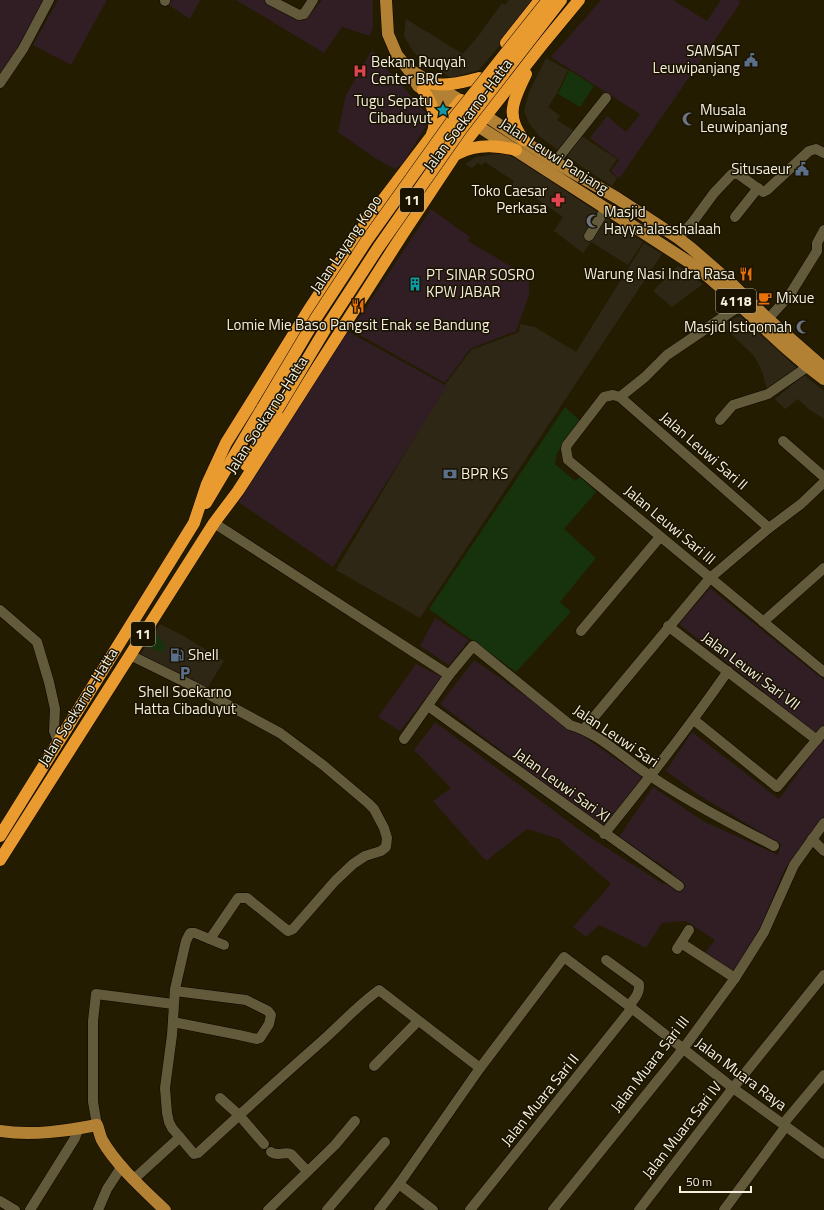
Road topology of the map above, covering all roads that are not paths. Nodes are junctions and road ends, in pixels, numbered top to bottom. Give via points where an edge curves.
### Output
1 (49, 0) edge
2 (270, 0) edge
3 (313, 0) edge
4 (386, 0) edge
5 (540, 0) edge
6 (548, 0) edge
7 (561, 0) edge
8 (579, 0) edge
9 (537, 51) junction
10 (479, 78) junction
11 (0, 83) edge
12 (426, 86) junction
13 (606, 98) dead end
14 (456, 106) junction
15 (486, 116) junction
16 (478, 126) junction
17 (430, 138) junction
18 (520, 145) junction
19 (823, 150) edge
20 (455, 156) junction
21 (555, 162) junction
22 (758, 188) junction
23 (606, 208) junction
24 (373, 213) junction
25 (735, 217) dead end
26 (824, 230) edge
27 (404, 232) junction
28 (589, 236) dead end
29 (678, 238) junction
30 (740, 305) junction
31 (768, 319) junction
32 (807, 367) junction
33 (824, 368) edge
34 (824, 379) edge
35 (620, 397) junction
36 (720, 420) dead end
37 (783, 441) dead end
38 (824, 477) edge
39 (824, 482) edge
40 (194, 523) junction
41 (214, 523) junction
42 (769, 528) junction
43 (660, 537) junction
44 (824, 568) edge
45 (710, 578) junction
46 (0, 610) edge
47 (763, 622) junction
48 (668, 626) junction
49 (581, 631) dead end
50 (130, 656) junction
51 (728, 671) junction
52 (824, 672) edge
53 (449, 675) junction
54 (428, 706) junction
55 (694, 720) junction
56 (584, 729) junction
57 (824, 731) edge
58 (404, 739) dead end
59 (817, 740) junction
60 (58, 741) junction
61 (650, 777) junction
62 (824, 823) edge
63 (604, 834) junction
64 (0, 836) edge
65 (812, 839) junction
66 (774, 846) dead end
67 (824, 851) edge
68 (0, 860) edge
69 (679, 886) dead end
70 (689, 930) dead end
71 (210, 939) junction
72 (224, 945) dead end
73 (606, 960) dead end
74 (824, 975) edge
75 (735, 978) junction
76 (175, 991) junction
77 (173, 1004) junction
78 (631, 1007) junction
79 (418, 1021) junction
80 (173, 1022) junction
81 (683, 1049) junction
82 (374, 1066) dead end
83 (480, 1068) junction
84 (824, 1075) edge
85 (733, 1088) junction
86 (220, 1098) dead end
87 (239, 1115) junction
88 (355, 1121) dead end
89 (97, 1125) junction
90 (785, 1125) junction
91 (80, 1128) junction
92 (0, 1131) edge
93 (180, 1137) junction
94 (385, 1142) dead end
95 (264, 1144) dead end
96 (271, 1152) dead end
97 (824, 1154) edge
98 (122, 1166) junction
99 (307, 1171) junction
100 (134, 1179) junction
101 (399, 1184) junction
102 (0, 1201) edge
103 (14, 1210) edge
104 (30, 1210) edge
105 (98, 1210) edge
106 (165, 1210) edge
107 (268, 1210) edge
108 (326, 1210) edge
109 (378, 1210) edge
110 (433, 1210) edge
111 (470, 1210) edge
112 (553, 1210) edge
113 (639, 1210) edge
114 (724, 1210) edge

1 - 11 street via 23,49
2 - 3 street via 301,15
4 - 12 main road via 388,34 397,56 418,86
5 - 10 highway, Jalan Soekarno-Hatta / 11
6 - 40 highway, Jalan Layang Kopo / 11, bridge via 454,118 367,240 316,318
7 - 41 highway, Jalan Layang Kopo / 11, bridge via 462,128 326,328
8 - 9 highway, Jalan Soekarno-Hatta / 11
9 - 15 highway, Jalan Soekarno-Hatta / 11
9 - 18 highway via 513,106 513,122
10 - 12 highway
10 - 14 highway, Jalan Soekarno-Hatta / 11
12 - 14 main road
12 - 17 highway via 435,124
13 - 21 street
14 - 15 main road, 4118
14 - 16 main road, Jalan Leuwi Panjang / 4118
14 - 17 highway, Jalan Soekarno-Hatta / 11
15 - 16 highway, Jalan Soekarno-Hatta / 11
15 - 18 main road, Jalan Leuwi Panjang / 4118
16 - 18 main road, Jalan Leuwi Panjang / 4118
16 - 20 highway, Jalan Soekarno-Hatta / 11
17 - 24 highway, Jalan Soekarno-Hatta / 11
18 - 20 highway via 464,150
18 - 21 main road, Jalan Leuwi Panjang / 4118
18 - 23 main road, Jalan Leuwi Panjang / 4118
19 - 22 street via 809,151 767,190 763,192
20 - 27 highway, Jalan Soekarno-Hatta / 11
21 - 29 main road, Jalan Leuwi Panjang / 4118
22 - 25 street
22 - 29 street via 738,174 732,174
23 - 28 street
23 - 30 main road, Jalan Leuwi Panjang / 4118 via 690,262
24 - 27 highway via 384,210 395,212 402,221
24 - 40 highway, Jalan Soekarno-Hatta / 11 via 226,443 207,484
26 - 31 street via 817,243 817,251 789,296
27 - 41 highway, Jalan Soekarno-Hatta / 11 via 283,423
29 - 31 main road, Jalan Leuwi Panjang / 4118 via 729,281
30 - 32 main road, Jalan Leuwi Panjang / 4118
30 - 35 street via 667,355
31 - 33 main road, Jalan Leuwi Panjang / 4118
32 - 34 main road, Jalan Leuwi Panjang / 4118
32 - 36 street via 768,394 733,405
35 - 42 street, Jalan Leuwi Sari II
35 - 43 street, Jalan Leuwi Sari III via 604,397 567,445 566,455 568,460
37 - 38 street
39 - 42 street via 801,504
40 - 60 highway, Jalan Soekarno-Hatta / 11
41 - 50 highway, Jalan Soekarno-Hatta / 11
41 - 53 street
42 - 45 street
43 - 45 street, Jalan Leuwi Sari III
43 - 49 street
44 - 47 street
45 - 47 street, Jalan Leuwi Sari III
45 - 48 street
46 - 60 street via 37,642 55,709 54,731
47 - 52 street, Jalan Leuwi Sari III
48 - 51 street, Jalan Leuwi Sari VII
48 - 56 street
50 - 68 highway, Jalan Soekarno-Hatta / 11
50 - 71 street via 193,686 292,741 368,802 374,809 387,838 384,850 365,856 353,864 293,929 288,931 247,898 238,898
51 - 55 street
51 - 59 street, Jalan Leuwi Sari VII
53 - 54 street
53 - 56 street, Jalan Leuwi Sari via 473,646 570,725
54 - 58 street
54 - 63 street, Jalan Leuwi Sari XI
55 - 59 street via 777,787
55 - 61 street
56 - 61 street, Jalan Leuwi Sari
57 - 59 street
60 - 64 highway, Jalan Soekarno-Hatta / 11
61 - 63 street
61 - 66 street, Jalan Leuwi Sari via 707,812
62 - 65 street, Jalan Muara Sari III
63 - 69 street, Jalan Leuwi Sari XI
65 - 67 street
65 - 75 street, Jalan Muara Sari III via 794,865 764,932
70 - 75 street via 679,946
71 - 72 street
71 - 76 street via 190,933
73 - 78 street, Jalan Muara Sari II via 639,984 638,995
74 - 85 street, Jalan Muara Sari IV
75 - 81 street, Jalan Muara Sari III
76 - 77 street
76 - 80 street via 246,1000 268,1011 270,1015 269,1024 257,1039
77 - 80 street
77 - 89 street via 96,994 93,1021 93,1102
78 - 81 street, Jalan Muara Raya
78 - 83 street, Jalan Muara Raya via 564,958
78 - 111 street, Jalan Muara Sari II
79 - 82 street
79 - 83 street
79 - 87 street via 379,990
80 - 93 street via 166,1094 167,1113 172,1128
81 - 85 street, Jalan Muara Raya
81 - 112 street, Jalan Muara Sari III
83 - 101 street
84 - 90 street
85 - 90 street, Jalan Muara Raya
85 - 113 street, Jalan Muara Sari IV
86 - 87 street
87 - 93 street via 198,1153 192,1153
87 - 95 street
88 - 99 street
89 - 91 main road
89 - 98 main road via 101,1139
90 - 97 street, Jalan Muara Raya
90 - 114 street
91 - 92 main road via 21,1133
91 - 104 street
93 - 100 street
94 - 108 street
96 - 99 street via 277,1155 288,1152
98 - 100 main road
98 - 105 street via 107,1189
99 - 107 street
100 - 106 main road
101 - 109 street
101 - 110 street
102 - 103 street

